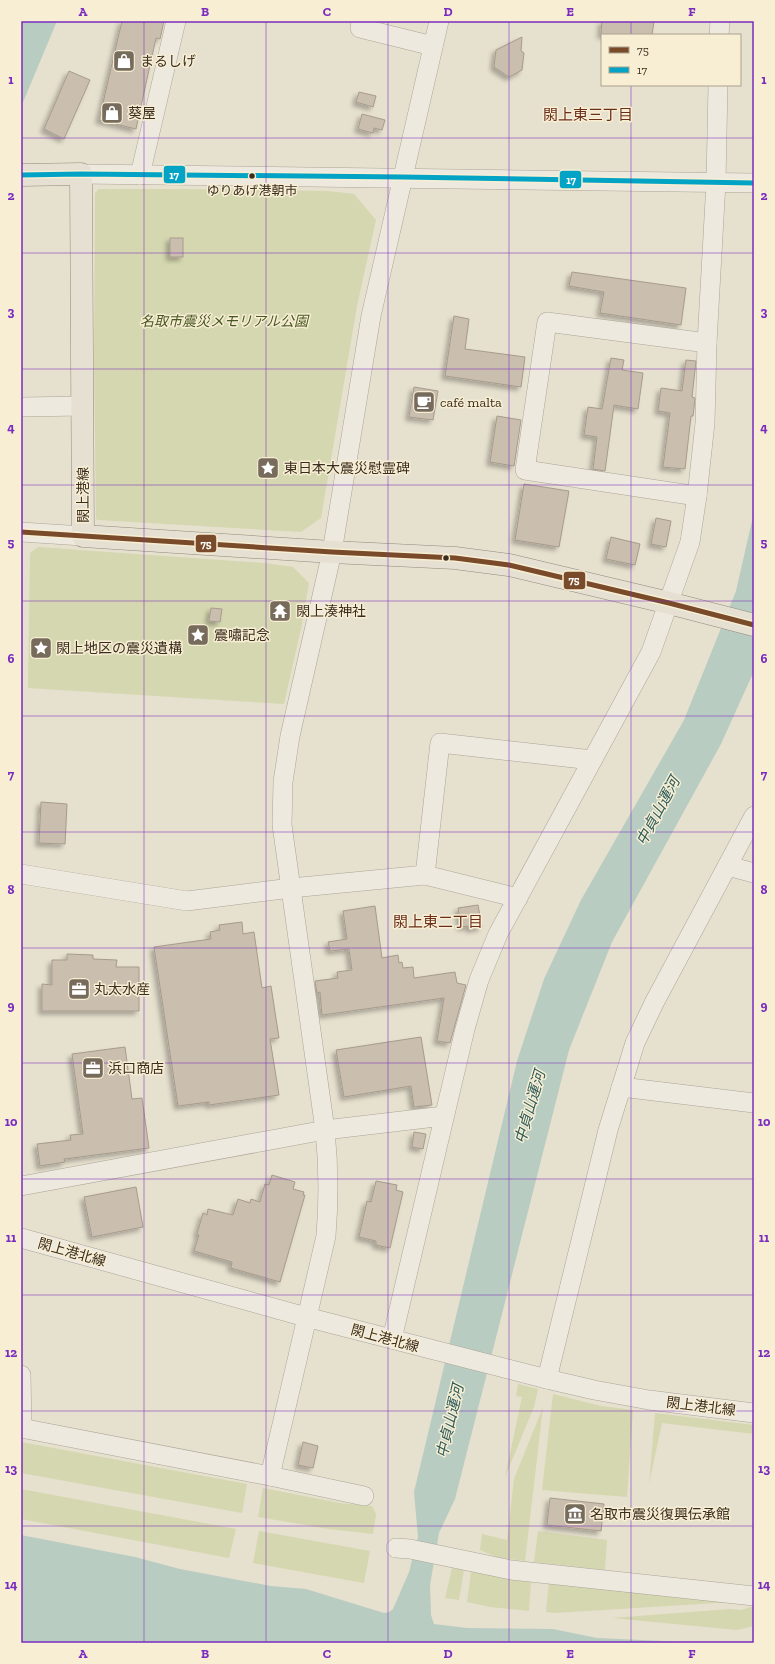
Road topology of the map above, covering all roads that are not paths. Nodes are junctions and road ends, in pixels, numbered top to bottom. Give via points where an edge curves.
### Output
1 (176, 21) edge
2 (361, 21) edge
3 (439, 21) edge
4 (720, 21) edge
5 (719, 34) edge
6 (433, 46) junction
7 (718, 86) edge
8 (81, 174) junction
9 (21, 175) edge
10 (140, 175) junction
11 (403, 177) junction
12 (716, 182) junction
13 (752, 183) edge
14 (707, 344) junction
15 (83, 406) junction
16 (21, 407) edge
17 (697, 496) junction
18 (21, 532) edge
19 (84, 536) junction
20 (332, 552) junction
21 (669, 603) junction
22 (754, 625) edge
23 (592, 760) junction
24 (754, 816) edge
25 (728, 866) junction
26 (754, 873) edge
27 (21, 874) edge
28 (425, 875) junction
29 (291, 888) junction
30 (518, 898) junction
31 (621, 1087) junction
32 (754, 1103) edge
33 (444, 1116) junction
34 (325, 1130) junction
35 (21, 1186) edge
36 (21, 1238) edge
37 (306, 1318) junction
38 (392, 1340) junction
39 (21, 1375) edge
40 (547, 1379) junction
41 (754, 1413) edge
42 (22, 1428) edge
43 (262, 1477) junction
44 (364, 1496) dead end
45 (403, 1549) dead end
46 (754, 1596) edge

1 - 10 street
2 - 6 street via 360,28
3 - 6 street
4 - 5 street
6 - 11 street
7 - 12 street
8 - 9 main road
8 - 10 street
8 - 15 main road, 閖上港線
10 - 11 street
11 - 12 street
11 - 20 street via 371,316
12 - 13 street
12 - 14 street
14 - 17 street via 705,423
14 - 17 street via 547,322 526,470
15 - 16 street
15 - 19 main road, 閖上港線
17 - 21 street via 690,542
18 - 19 street
19 - 20 main road, 閖上港線
20 - 21 main road, 閖上港線 via 455,558 509,565
20 - 29 street via 290,736 283,782 282,825
21 - 22 main road, 閖上港線
21 - 23 street via 651,652
23 - 28 street via 440,743
23 - 30 street
24 - 25 street
25 - 26 street
25 - 31 street via 654,1003 636,1043
27 - 29 street via 187,901
28 - 29 street
28 - 30 street
29 - 34 street
30 - 33 street via 498,934 479,980
31 - 32 street
31 - 40 street via 608,1130
33 - 34 street
33 - 38 street
34 - 35 street
34 - 37 street via 329,1166 326,1236
36 - 37 street, 閖上港北線
37 - 38 street, 閖上港北線
37 - 43 street
38 - 40 street, 閖上港北線
39 - 42 street
40 - 41 street, 閖上港北線 via 649,1400
42 - 43 street
43 - 44 street
45 - 46 street via 512,1570

